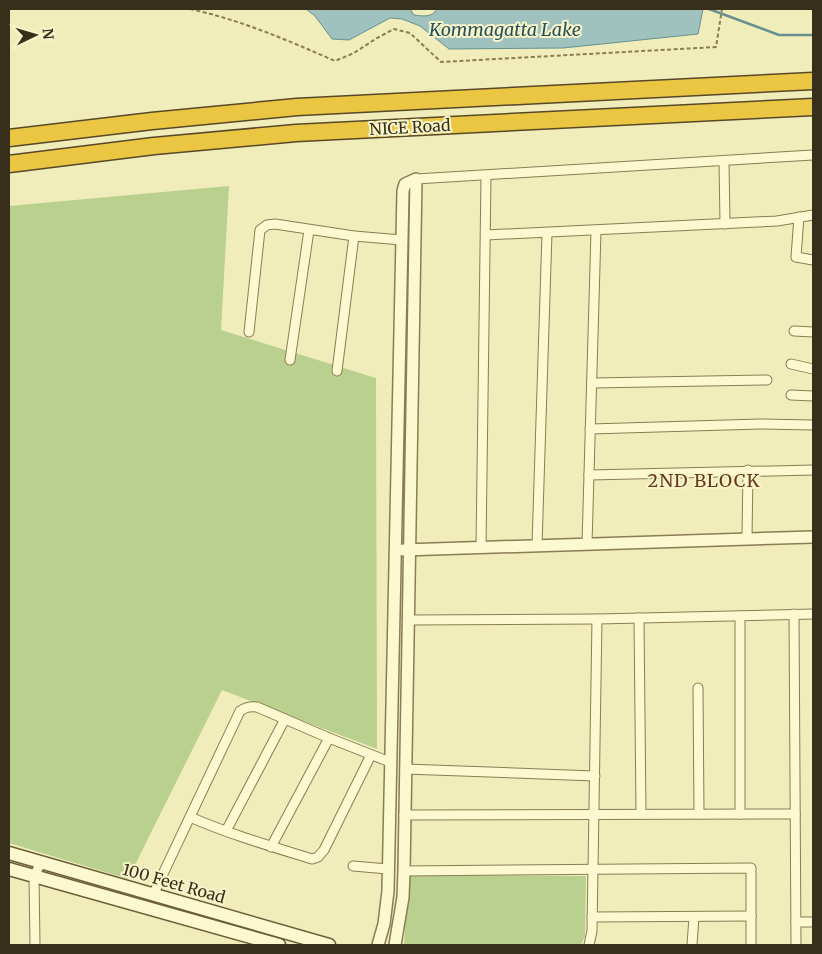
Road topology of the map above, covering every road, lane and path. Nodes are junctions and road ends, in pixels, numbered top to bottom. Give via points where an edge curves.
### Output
1 (190, 9) edge
2 (722, 9) edge
3 (813, 81) edge
4 (813, 107) edge
5 (9, 138) edge
6 (813, 155) edge
7 (724, 162) junction
8 (9, 164) edge
9 (486, 176) junction
10 (416, 179) junction
11 (813, 215) edge
12 (799, 217) junction
13 (725, 224) junction
14 (309, 230) junction
15 (596, 231) junction
16 (547, 232) junction
17 (486, 235) junction
18 (354, 236) junction
19 (402, 240) junction
20 (813, 260) edge
21 (794, 331) dead end
22 (249, 332) dead end
23 (813, 332) edge
24 (290, 360) dead end
25 (791, 364) dead end
26 (813, 369) edge
27 (337, 371) dead end
28 (767, 380) dead end
29 (592, 383) junction
30 (791, 395) dead end
31 (813, 396) edge
32 (813, 425) edge
33 (590, 428) junction
34 (748, 470) junction
35 (813, 470) edge
36 (589, 475) junction
37 (813, 537) edge
38 (747, 539) junction
39 (587, 544) junction
40 (537, 545) junction
41 (481, 547) junction
42 (395, 550) junction
43 (409, 550) junction
44 (794, 614) junction
45 (813, 614) edge
46 (740, 616) junction
47 (639, 618) junction
48 (597, 619) junction
49 (408, 620) junction
50 (698, 688) dead end
51 (285, 719) junction
52 (329, 738) junction
53 (371, 755) junction
54 (390, 762) junction
55 (406, 769) junction
56 (595, 776) junction
57 (594, 814) junction
58 (641, 814) junction
59 (699, 814) junction
60 (740, 814) junction
61 (795, 814) junction
62 (404, 815) junction
63 (190, 817) junction
64 (226, 831) junction
65 (271, 847) junction
66 (9, 853) edge
67 (41, 862) junction
68 (353, 866) dead end
69 (388, 869) junction
70 (9, 870) edge
71 (594, 870) junction
72 (404, 871) junction
73 (34, 877) junction
74 (153, 895) junction
75 (694, 916) junction
76 (751, 916) junction
77 (592, 917) junction
78 (796, 922) junction
79 (813, 922) edge
80 (251, 941) edge
81 (35, 945) edge
82 (278, 945) edge
83 (329, 945) edge
84 (378, 945) edge
85 (395, 945) edge
86 (589, 945) edge
87 (692, 945) edge
88 (751, 945) edge
89 (796, 945) edge

1 - 2 path via 258,28 334,61 394,29 410,33 441,62 716,47
3 - 5 highway, NICE Road via 297,107
4 - 8 highway, NICE Road via 296,132
6 - 7 street
7 - 9 street
7 - 13 street
9 - 10 street
9 - 17 street
10 - 19 street via 405,184 403,191
10 - 43 street
11 - 12 street
12 - 13 street
12 - 20 street via 796,257
13 - 15 street
14 - 18 street
14 - 22 street via 272,224 260,230
14 - 24 street
15 - 16 street
15 - 29 street
16 - 17 street
16 - 40 street
17 - 41 street
18 - 19 street
18 - 27 street
19 - 42 street
21 - 23 street
25 - 26 street
28 - 29 street
29 - 33 street
30 - 31 street
32 - 33 street
33 - 36 street
34 - 35 street
34 - 36 street
34 - 38 street
36 - 39 street
37 - 38 street
38 - 39 street
39 - 40 street
40 - 41 street
41 - 43 street
42 - 43 street
42 - 54 street
43 - 49 street
44 - 45 street
44 - 46 street
44 - 61 street
46 - 47 street
46 - 60 street
47 - 48 street
47 - 58 street
48 - 49 street
48 - 56 street
49 - 55 street
50 - 59 street
51 - 52 street
51 - 63 street via 257,707 248,706 240,710
51 - 64 street
52 - 53 street
52 - 65 street
53 - 54 street
53 - 65 street via 318,857 312,859
54 - 69 street
55 - 56 street
55 - 62 street
56 - 57 street
57 - 58 street
57 - 62 street
57 - 71 street
58 - 59 street
59 - 60 street
60 - 61 street
61 - 78 street
62 - 72 street
63 - 64 street
63 - 74 street
64 - 65 street
66 - 67 main road, 100 Feet Road
67 - 73 street
67 - 74 main road, 100 Feet Road
68 - 69 street
69 - 84 street via 387,909
70 - 73 main road, 100 Feet Road
71 - 72 street
71 - 76 street via 751,868
71 - 77 street
72 - 85 street
73 - 80 main road, 100 Feet Road
73 - 81 street
74 - 83 main road, 100 Feet Road
75 - 76 street
75 - 77 street
75 - 87 street
76 - 88 street
77 - 86 street
78 - 79 street
78 - 89 street
80 - 82 main road, 100 Feet Road

